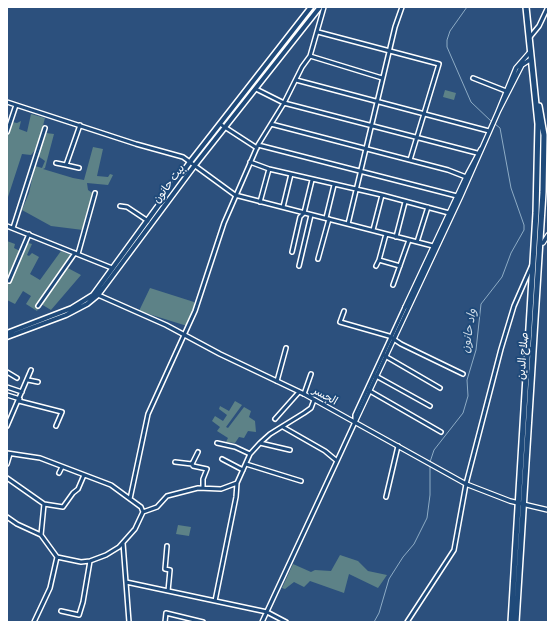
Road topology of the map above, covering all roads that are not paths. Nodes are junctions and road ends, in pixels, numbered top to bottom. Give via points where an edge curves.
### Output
1 (312, 7) edge
2 (320, 7) edge
3 (324, 7) edge
4 (402, 7) edge
5 (526, 7) edge
6 (548, 7) edge
7 (547, 14) edge
8 (318, 32) junction
9 (529, 38) junction
10 (389, 52) junction
11 (530, 52) junction
12 (310, 56) junction
13 (531, 59) junction
14 (382, 78) junction
15 (473, 78) dead end
16 (296, 80) junction
17 (256, 89) junction
18 (506, 91) junction
19 (535, 92) junction
20 (238, 101) junction
21 (378, 101) junction
22 (7, 102) edge
23 (284, 103) junction
24 (16, 105) junction
25 (243, 105) junction
26 (498, 112) junction
27 (425, 114) junction
28 (220, 124) junction
29 (272, 124) junction
30 (80, 125) junction
31 (372, 126) junction
32 (45, 128) dead end
33 (225, 128) junction
34 (490, 130) junction
35 (7, 132) edge
36 (417, 138) junction
37 (258, 147) junction
38 (482, 148) junction
39 (366, 149) junction
40 (477, 153) junction
41 (410, 160) junction
42 (190, 162) junction
43 (250, 162) junction
44 (56, 163) dead end
45 (66, 165) junction
46 (195, 165) junction
47 (78, 168) dead end
48 (269, 169) junction
49 (361, 170) junction
50 (291, 174) junction
51 (466, 177) junction
52 (312, 180) junction
53 (334, 185) junction
54 (356, 189) junction
55 (95, 194) dead end
56 (235, 195) junction
57 (382, 196) junction
58 (457, 196) junction
59 (260, 202) junction
60 (405, 202) junction
61 (120, 206) dead end
62 (283, 207) junction
63 (428, 208) junction
64 (304, 213) junction
65 (448, 213) junction
66 (311, 214) junction
67 (327, 219) junction
68 (148, 221) junction
69 (348, 224) junction
70 (7, 226) edge
71 (14, 228) junction
72 (373, 230) junction
73 (30, 234) junction
74 (386, 234) junction
75 (548, 235) edge
76 (396, 237) junction
77 (410, 240) junction
78 (417, 242) junction
79 (540, 243) junction
80 (433, 246) junction
81 (292, 252) dead end
82 (76, 254) junction
83 (318, 259) dead end
84 (379, 260) junction
85 (533, 261) junction
86 (299, 266) dead end
87 (376, 266) dead end
88 (400, 266) junction
89 (112, 268) junction
90 (9, 281) dead end
91 (393, 285) dead end
92 (96, 294) junction
93 (38, 306) dead end
94 (405, 307) joint
95 (344, 311) dead end
96 (7, 333) edge
97 (184, 334) junction
98 (7, 337) edge
99 (393, 339) junction
100 (286, 348) dead end
101 (385, 356) junction
102 (31, 370) dead end
103 (7, 372) edge
104 (311, 374) dead end
105 (463, 374) dead end
106 (375, 376) junction
107 (17, 378) dead end
108 (28, 380) junction
109 (277, 381) junction
110 (38, 382) dead end
111 (7, 387) edge
112 (440, 388) dead end
113 (369, 391) junction
114 (22, 392) junction
115 (299, 392) junction
116 (304, 394) junction
117 (7, 395) edge
118 (19, 400) junction
119 (314, 400) junction
120 (430, 406) dead end
121 (7, 412) edge
122 (12, 414) junction
123 (275, 419) dead end
124 (355, 422) junction
125 (7, 426) edge
126 (56, 426) dead end
127 (283, 427) junction
128 (440, 432) dead end
129 (217, 443) dead end
130 (260, 443) junction
131 (398, 446) junction
132 (290, 450) dead end
133 (198, 452) dead end
134 (8, 453) edge
135 (250, 454) junction
136 (222, 459) dead end
137 (176, 462) dead end
138 (338, 462) junction
139 (7, 464) edge
140 (192, 464) junction
141 (246, 464) junction
142 (62, 467) junction
143 (243, 470) junction
144 (59, 472) dead end
145 (84, 475) junction
146 (7, 478) edge
147 (302, 481) dead end
148 (237, 483) junction
149 (466, 484) junction
150 (202, 487) junction
151 (386, 497) dead end
152 (130, 499) junction
153 (521, 503) junction
154 (44, 504) junction
155 (548, 510) edge
156 (143, 512) junction
157 (7, 517) edge
158 (41, 535) junction
159 (123, 543) junction
160 (167, 546) dead end
161 (58, 557) junction
162 (90, 561) junction
163 (126, 582) junction
164 (168, 591) junction
165 (215, 601) junction
166 (61, 611) dead end
167 (267, 612) junction
168 (34, 622) edge
169 (129, 622) edge
170 (165, 622) edge
171 (203, 622) edge
172 (262, 622) edge
173 (286, 622) edge
174 (407, 622) edge
175 (511, 622) edge
176 (516, 622) edge

1 - 20 main road, بيت حانون
2 - 17 main road, بيت حانون
3 - 8 street
4 - 10 street
5 - 9 highway, صلاح الدين
6 - 7 street
7 - 9 street
8 - 10 street
8 - 12 street
9 - 11 highway, صلاح الدين
10 - 14 street
10 - 27 street via 439,64
11 - 13 highway, صلاح الدين
11 - 18 street via 520,62
12 - 14 street
12 - 16 street
13 - 19 highway, صلاح الدين
13 - 26 street via 522,65
14 - 21 street
15 - 18 street
16 - 21 street
16 - 23 street
17 - 23 street
17 - 25 main road, بيت حانون
18 - 26 street
19 - 79 highway, صلاح الدين via 544,135
19 - 85 highway, صلاح الدين via 538,124
20 - 25 street
20 - 28 main road, بيت حانون
21 - 27 street
21 - 31 street
22 - 24 street
23 - 29 street
23 - 31 street
24 - 30 street
24 - 35 street
25 - 33 main road, بيت حانون
26 - 34 street
27 - 34 street
27 - 36 street
28 - 33 street
28 - 42 main road, بيت حانون
29 - 37 street
29 - 39 street
30 - 42 street via 183,157
30 - 45 street
31 - 36 street
31 - 39 street
32 - 71 street
33 - 37 street
33 - 46 main road, بيت حانون
34 - 38 street
36 - 40 street
36 - 41 street
37 - 43 street
37 - 49 street
38 - 40 street
38 - 99 street
39 - 41 street
39 - 49 street
40 - 51 street
41 - 51 street
42 - 46 street
42 - 68 main road, بيت حانون
43 - 48 street
43 - 56 street
44 - 45 street
45 - 47 street
46 - 56 street
46 - 92 main road, بيت حانون
48 - 50 street
48 - 59 street
49 - 54 street
49 - 58 street
50 - 52 street
50 - 62 street
51 - 58 street
52 - 53 street
52 - 64 street
53 - 54 street
53 - 67 street
54 - 57 street
54 - 69 street
55 - 82 street
56 - 59 street
56 - 97 street
57 - 60 street
57 - 72 street
58 - 65 street
59 - 62 street
60 - 63 street
60 - 76 street
61 - 68 street via 127,207
62 - 64 street
63 - 65 street
63 - 78 street
64 - 66 street
64 - 81 street via 300,217
65 - 80 street
66 - 67 street
66 - 86 street
67 - 69 street
67 - 83 street
68 - 89 main road, بيت حانون
69 - 72 street
70 - 71 street
71 - 73 street
72 - 74 street
73 - 82 street
73 - 90 street
74 - 76 street
74 - 84 street
75 - 79 street via 543,243
76 - 77 street
77 - 78 street
77 - 88 street
78 - 80 street
79 - 153 highway, صلاح الدين
80 - 94 street
82 - 89 street
82 - 93 street
84 - 87 street
84 - 88 street
85 - 149 street via 514,306
85 - 153 highway, صلاح الدين
88 - 91 street
89 - 92 main road, بيت حانون
92 - 96 main road, بيت حانون via 72,308
92 - 97 street, الجسر
92 - 98 main road, بيت حانون via 87,304 66,315
94 - 99 street
95 - 99 street via 340,322
97 - 109 street, الجسر
97 - 152 street via 148,414
99 - 101 street
99 - 105 street
100 - 109 street
101 - 106 street
101 - 112 street
102 - 108 street
103 - 107 street
104 - 116 street
106 - 113 street
106 - 120 street
108 - 110 street
108 - 114 street
109 - 115 street, الجسر
111 - 114 street
113 - 124 street
113 - 128 street
114 - 118 street
115 - 116 street, الجسر
115 - 123 street
116 - 119 street, الجسر
117 - 118 street
118 - 122 street
118 - 126 street via 62,412
119 - 124 street, الجسر
119 - 127 street via 311,408
121 - 122 street
122 - 125 street
124 - 131 street, الجسر
124 - 138 street
127 - 130 street
127 - 138 street via 325,451
129 - 135 street
130 - 132 street
130 - 135 street
131 - 149 street, الجسر
131 - 151 street
133 - 140 street
134 - 139 street
134 - 142 street via 40,458
135 - 141 street
136 - 143 street
137 - 140 street
138 - 167 street
140 - 150 street via 207,469
141 - 143 street
141 - 147 street
142 - 144 street
142 - 145 street
143 - 148 street
145 - 152 street via 111,485
145 - 154 street via 78,489 63,507
146 - 154 street
148 - 150 street via 221,489
148 - 165 street
149 - 153 street, الجسر
149 - 174 street via 454,550
150 - 156 street via 167,496 157,506
152 - 156 street via 142,507
153 - 155 street, الجسر
153 - 175 highway, صلاح الدين
153 - 176 highway, صلاح الدين
154 - 158 street
156 - 159 street
157 - 158 street
158 - 161 street
159 - 162 street via 106,556
159 - 163 street
160 - 164 street via 165,569 170,570
161 - 162 street via 81,562
161 - 168 street via 50,588
162 - 166 street via 79,615
163 - 164 street
163 - 169 street
164 - 165 street
165 - 167 street
167 - 172 street
167 - 173 street
170 - 171 street via 166,613

